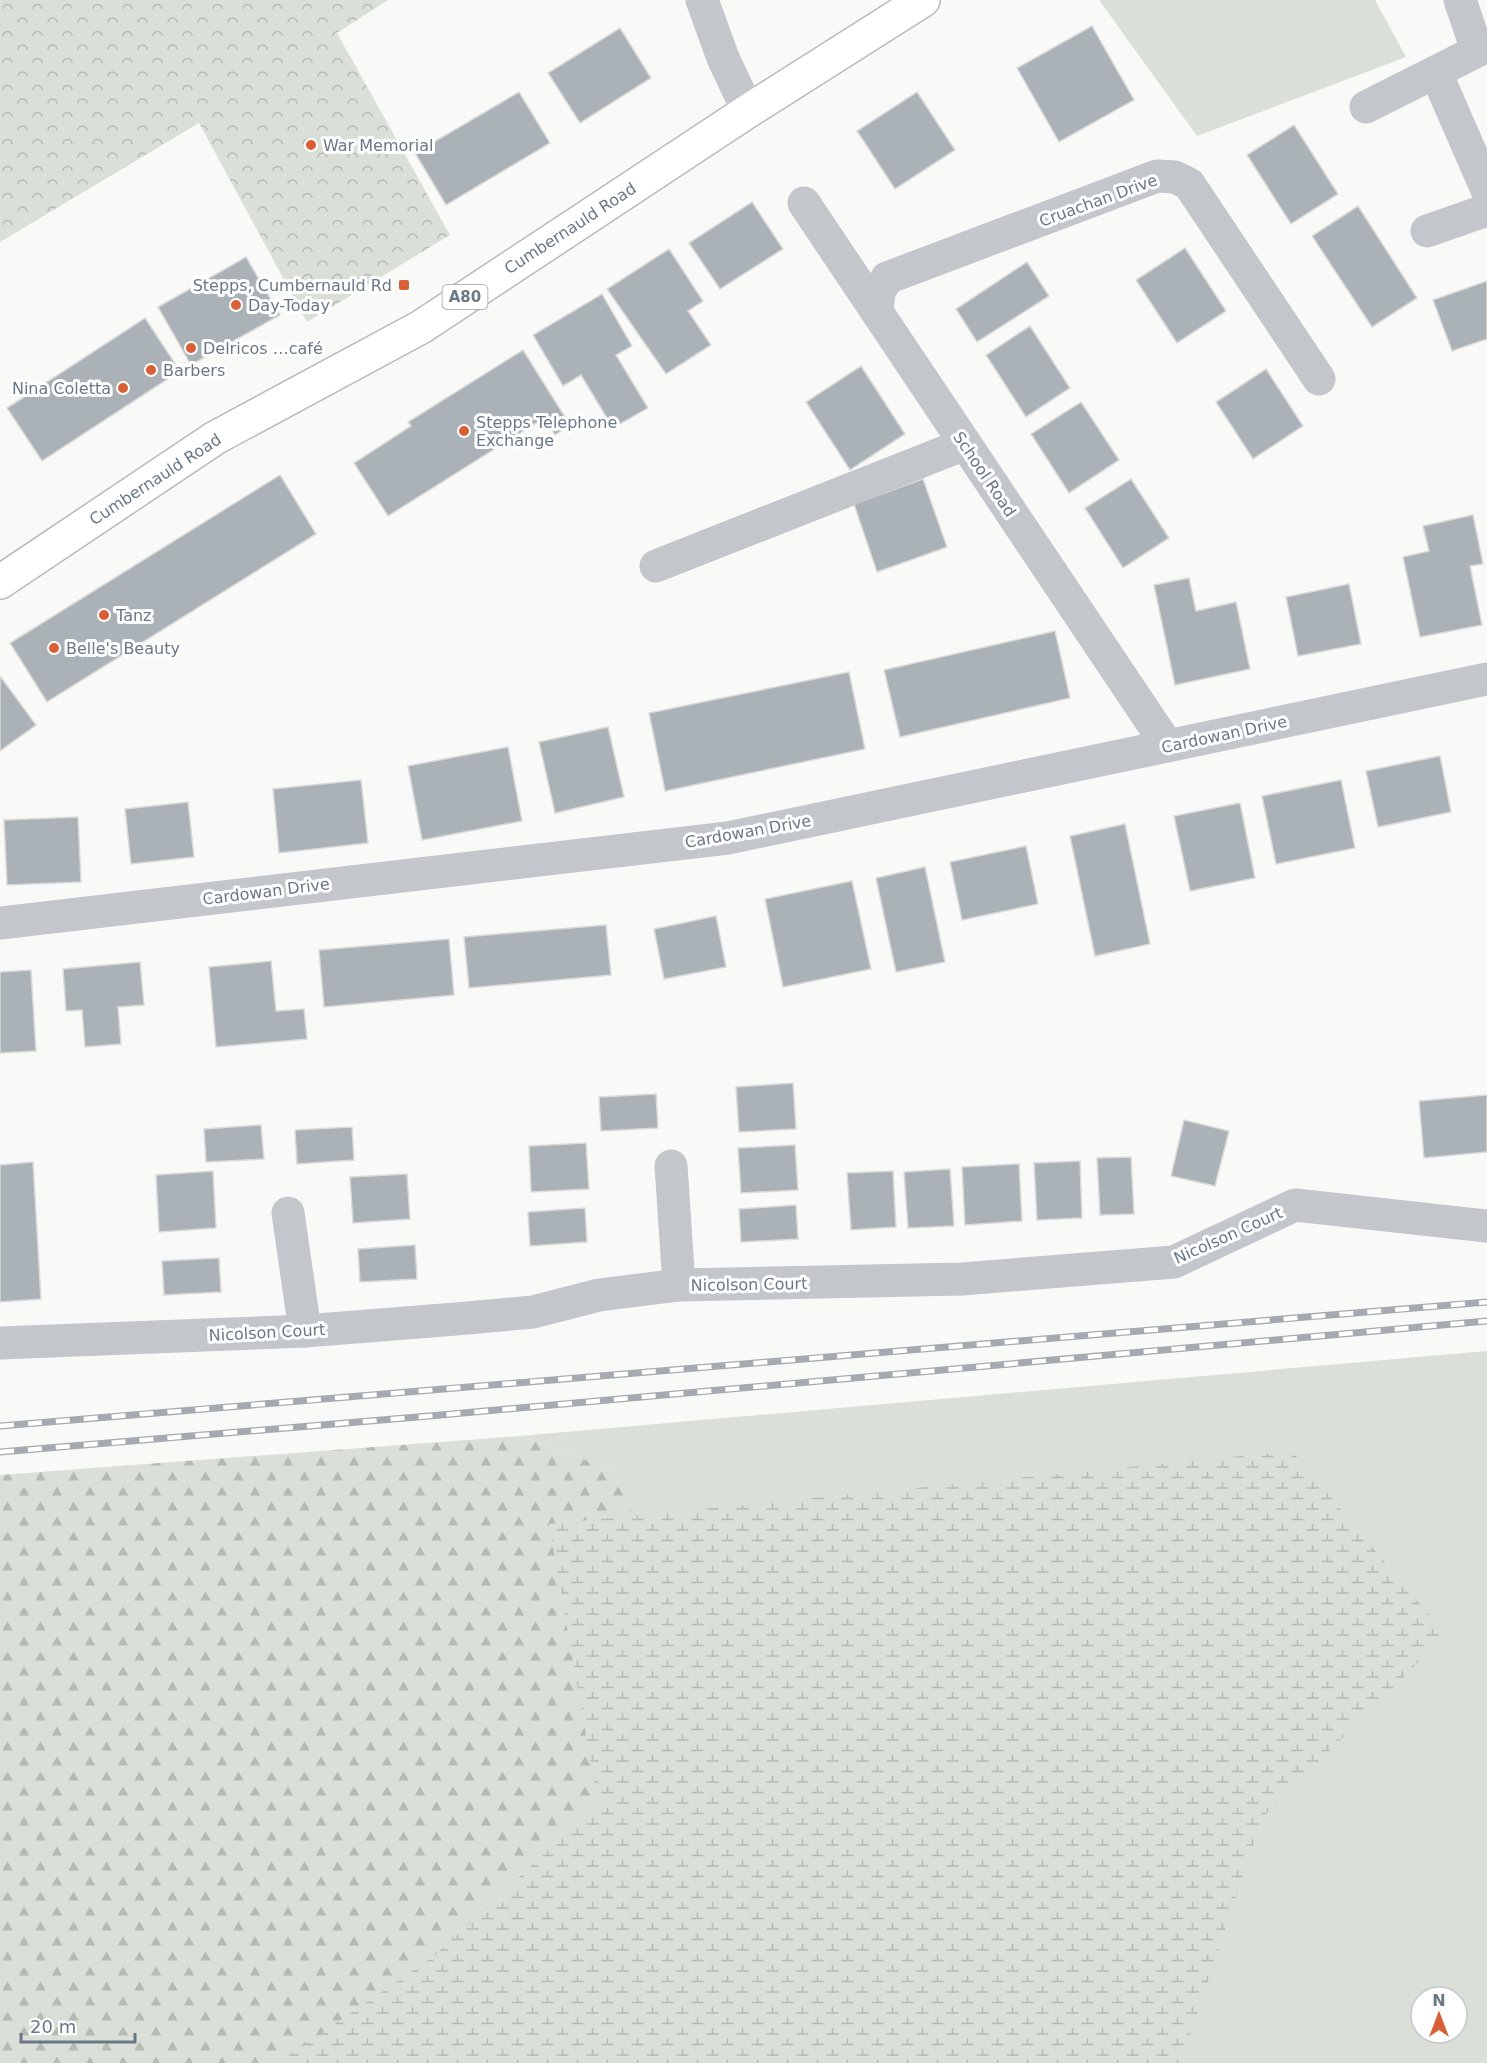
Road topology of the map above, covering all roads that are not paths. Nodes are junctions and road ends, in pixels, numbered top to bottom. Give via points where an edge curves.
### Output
1 (702, 0) edge
2 (923, 0) edge
3 (1460, 0) edge
4 (1482, 48) edge
5 (1436, 73) junction
6 (1366, 107) dead end
7 (748, 111) junction
8 (1487, 190) edge
9 (804, 203) dead end
10 (1487, 210) edge
11 (1427, 231) dead end
12 (877, 310) junction
13 (1319, 379) dead end
14 (965, 444) junction
15 (656, 566) dead end
16 (0, 582) edge
17 (1487, 679) edge
18 (1167, 746) junction
19 (0, 923) edge
20 (671, 1166) dead end
21 (288, 1213) dead end
22 (1487, 1226) edge
23 (679, 1285) junction
24 (305, 1331) junction
25 (0, 1343) edge

1 - 7 street
2 - 7 main road, Cumbernauld Road / A80
3 - 4 street
4 - 5 street
5 - 6 street
5 - 8 street
7 - 16 main road, Cumbernauld Road / A80 via 421,327 215,438
9 - 12 street, School Road
10 - 11 street
12 - 13 street, Cruachan Drive via 879,292 887,278 1157,176 1175,177 1189,184
12 - 14 street, School Road
14 - 15 street
14 - 18 street, School Road
17 - 18 street, Cardowan Drive
18 - 19 street, Cardowan Drive via 728,838
20 - 23 street
21 - 24 street
22 - 23 street, Nicolson Court via 1295,1205 1174,1262 963,1279
23 - 24 street, Nicolson Court via 599,1295 533,1312
24 - 25 street, Nicolson Court

